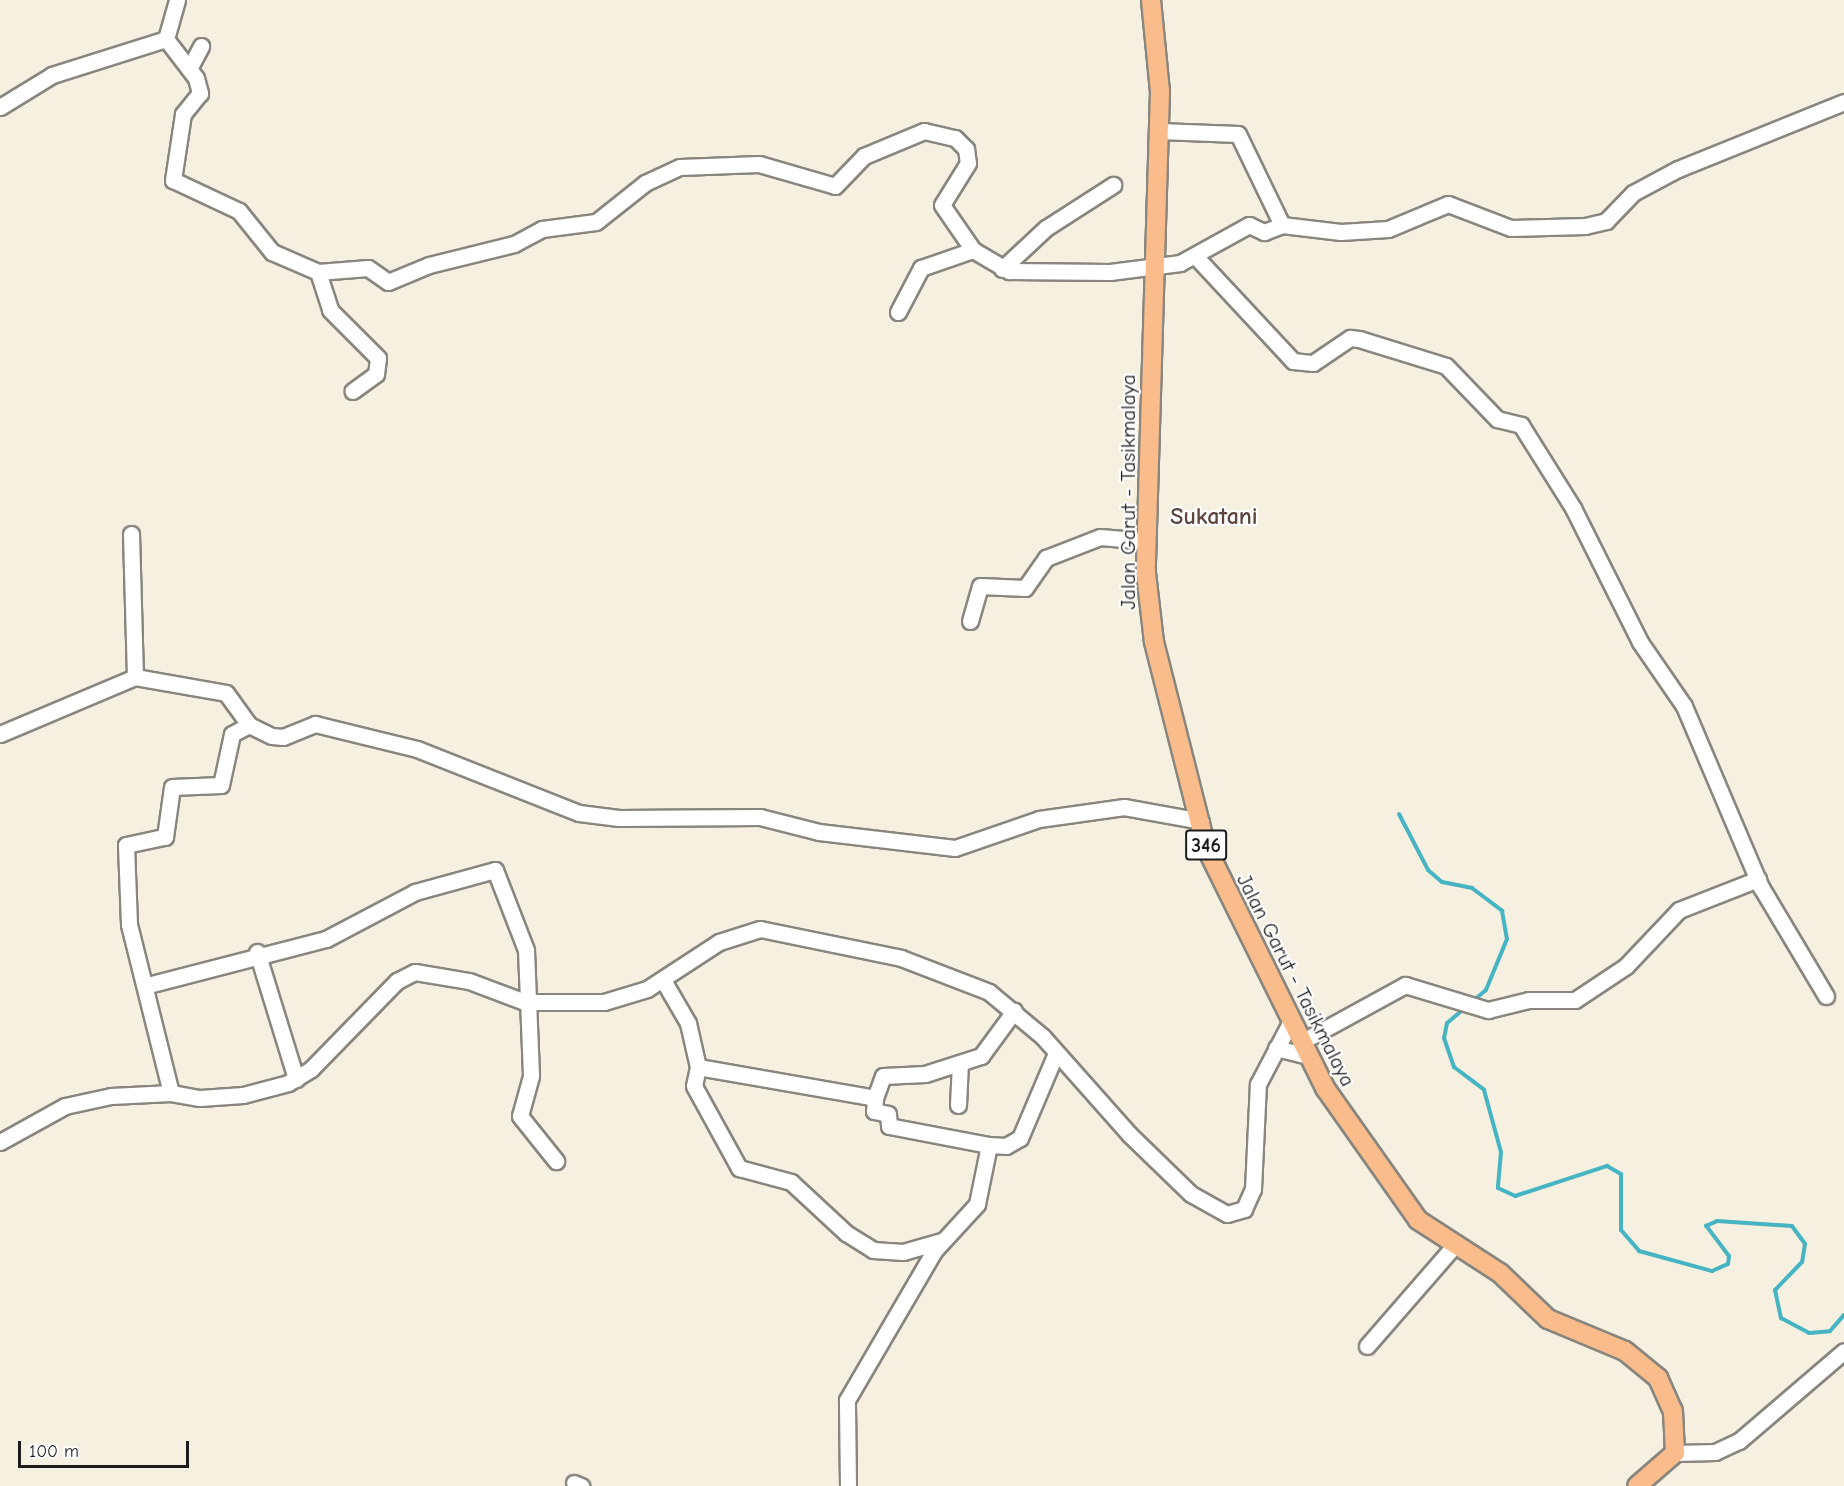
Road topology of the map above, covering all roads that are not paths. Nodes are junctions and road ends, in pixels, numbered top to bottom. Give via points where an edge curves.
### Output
1 (177, 0) edge
2 (1151, 0) edge
3 (166, 39) junction
4 (201, 46) dead end
5 (189, 69) junction
6 (1844, 102) edge
7 (0, 107) edge
8 (1159, 130) junction
9 (1113, 185) dead end
10 (1282, 225) junction
11 (973, 250) junction
12 (1197, 258) junction
13 (1154, 265) junction
14 (1002, 269) junction
15 (318, 272) junction
16 (898, 312) dead end
17 (353, 391) dead end
18 (131, 534) dead end
19 (1147, 541) junction
20 (970, 621) dead end
21 (135, 677) junction
22 (249, 725) junction
23 (0, 734) edge
24 (1201, 821) junction
25 (1758, 879) junction
26 (257, 952) junction
27 (663, 980) junction
28 (148, 985) junction
29 (1826, 996) dead end
30 (525, 1002) junction
31 (1014, 1011) junction
32 (1290, 1023) junction
33 (1276, 1048) junction
34 (1304, 1049) junction
35 (1056, 1053) junction
36 (960, 1063) junction
37 (698, 1066) junction
38 (296, 1079) junction
39 (171, 1093) junction
40 (875, 1098) junction
41 (958, 1105) dead end
42 (0, 1142) edge
43 (989, 1144) junction
44 (556, 1161) dead end
45 (941, 1241) junction
46 (1454, 1247) junction
47 (1367, 1346) dead end
48 (1844, 1351) edge
49 (1675, 1453) junction
50 (848, 1486) edge
51 (1637, 1486) edge

1 - 3 street
2 - 8 main road, Jalan Garut - Tasikmalaya / 346 via 1160,55
3 - 5 street
3 - 7 street via 52,75
4 - 5 street
5 - 15 street via 200,93 183,114 173,180 239,211 272,252
6 - 10 street via 1678,168 1633,193 1602,223 1511,228 1451,204 1388,229 1341,232
8 - 10 street via 1238,134
8 - 13 main road, Jalan Garut - Tasikmalaya / 346
9 - 14 street via 1046,228
10 - 12 street via 1264,232 1245,226
11 - 14 street
11 - 15 street via 942,202 968,163 966,149 955,138 924,131 864,156 835,186 759,164 680,167 645,183 596,222 542,229 514,244 429,265 388,282 368,268
11 - 16 street via 921,268
12 - 13 street
12 - 25 street via 1293,361 1313,363 1350,338 1359,339 1446,366 1497,418 1521,425 1573,508 1640,642 1686,712
13 - 14 street via 1110,272
13 - 19 main road, Jalan Garut - Tasikmalaya / 346
15 - 17 street via 330,310 378,358 376,374
18 - 21 street
19 - 20 street via 1100,537 1046,558 1025,588 980,585
19 - 24 main road, Jalan Garut - Tasikmalaya / 346 via 1154,642
21 - 22 street via 226,693
21 - 23 street
22 - 24 street via 283,737 315,724 417,749 579,813 619,818 760,817 819,832 956,848 1039,819 1124,807
22 - 28 street via 232,734 221,785 172,787 165,837 127,842 129,924
24 - 32 main road, Jalan Garut - Tasikmalaya / 346 via 1213,868
25 - 29 street
25 - 34 street via 1679,910 1626,966 1585,996 1565,1002 1529,999 1496,1010 1458,1005 1405,985
26 - 28 street
26 - 30 street via 326,939 415,892 495,870 525,950
26 - 38 street
27 - 30 street via 604,1002
27 - 31 street via 719,942 759,929 901,958 989,992
27 - 37 street via 688,1023
28 - 39 street
30 - 38 street via 470,981 415,972 397,981
30 - 44 street via 531,1076 520,1116
31 - 35 street
31 - 36 street via 981,1056
32 - 33 street
32 - 34 main road, Jalan Garut - Tasikmalaya / 346
33 - 34 street
33 - 35 street via 1258,1084 1253,1189 1244,1209 1227,1214 1191,1194
34 - 46 main road, Jalan Garut - Tasikmalaya / 346 via 1388,1185 1418,1220
35 - 43 street via 1020,1138 1006,1146
36 - 40 street via 926,1074 883,1076
36 - 41 street
37 - 40 street
37 - 45 street via 694,1086 739,1168 791,1182 846,1233 873,1250 903,1252
38 - 39 street via 243,1095 200,1098
39 - 42 street via 127,1093 65,1106
40 - 43 street via 874,1111 887,1112 890,1127
43 - 45 street via 977,1204
45 - 50 street via 847,1400
46 - 47 street
46 - 49 main road, Jalan Garut - Tasikmalaya / 346 via 1500,1273 1548,1319 1625,1351 1652,1370 1673,1411
48 - 49 street via 1739,1441 1715,1452
49 - 51 main road

